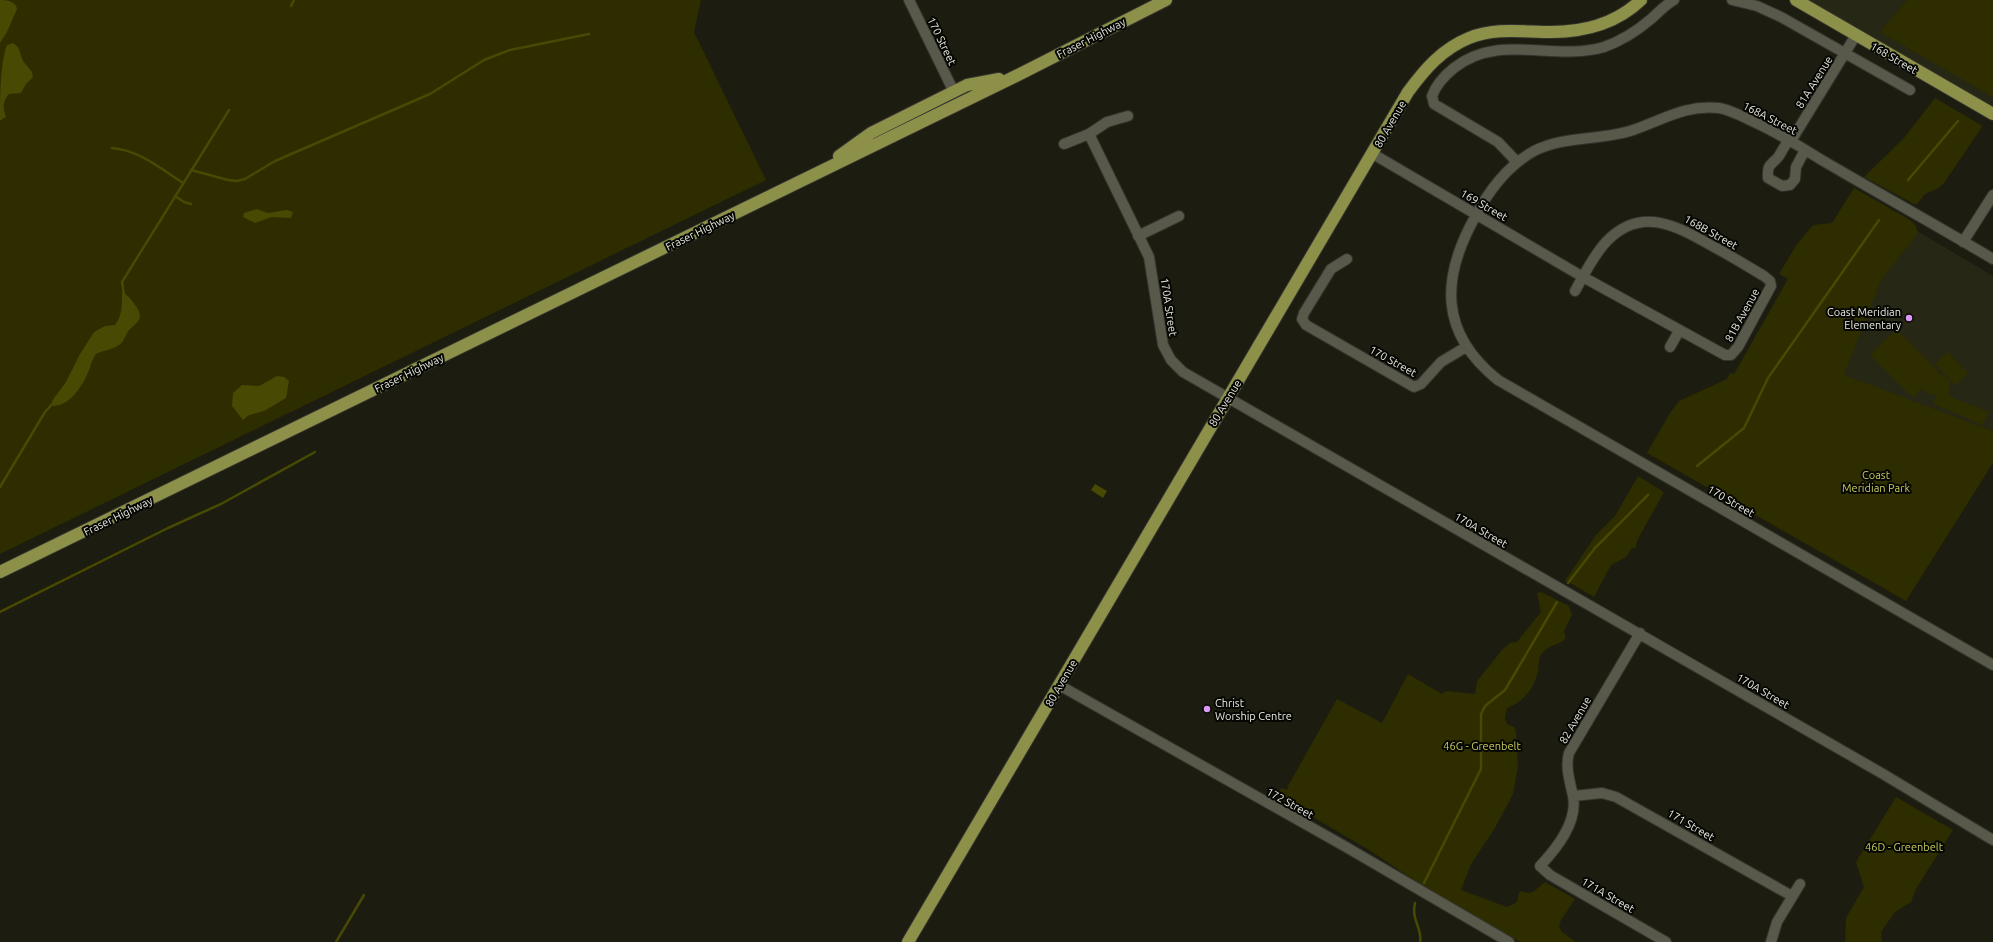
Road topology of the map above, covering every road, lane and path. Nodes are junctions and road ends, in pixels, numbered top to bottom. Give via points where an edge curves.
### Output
1 (909, 0) edge
2 (1166, 0) edge
3 (1640, 0) edge
4 (1674, 0) edge
5 (1732, 0) edge
6 (1796, 0) edge
7 (1856, 35) junction
8 (1845, 54) junction
9 (1016, 76) junction
10 (1910, 90) dead end
11 (954, 92) junction
12 (916, 111) junction
13 (1993, 114) edge
14 (1128, 116) dead end
15 (1089, 134) junction
16 (885, 140) junction
17 (1790, 140) junction
18 (1064, 144) dead end
19 (1805, 150) junction
20 (1373, 154) junction
21 (1517, 162) junction
22 (817, 173) junction
23 (1993, 195) edge
24 (1476, 214) junction
25 (1179, 216) dead end
26 (1138, 236) junction
27 (1963, 242) junction
28 (1993, 259) edge
29 (1347, 260) dead end
30 (1583, 276) junction
31 (1771, 284) joint
32 (1575, 291) dead end
33 (1679, 331) junction
34 (1670, 347) dead end
35 (1466, 348) junction
36 (1729, 356) joint
37 (1227, 399) junction
38 (0, 572) edge
39 (1640, 633) junction
40 (1993, 665) edge
41 (1059, 685) junction
42 (1573, 796) junction
43 (1993, 840) edge
44 (1540, 866) joint
45 (1800, 884) dead end
46 (1792, 896) junction
47 (908, 942) edge
48 (1509, 942) edge
49 (1666, 942) edge
50 (1771, 942) edge

1 - 11 street, 170 Street
2 - 9 main road, Fraser Highway
3 - 20 main road, 80 Avenue via 1616,18 1586,29 1492,32 1472,36 1453,46 1424,70 1408,92
4 - 21 street via 1635,32 1605,46 1566,52 1498,49 1456,66 1442,79 1432,95 1434,104 1498,142
5 - 8 street via 1757,6 1781,17
6 - 7 main road, 168 Street
7 - 8 street, 81A Avenue
7 - 13 main road, 168 Street
8 - 10 street
8 - 17 street, 81A Avenue
9 - 11 main road, Fraser Highway via 968,85
9 - 16 main road, Fraser Highway
11 - 12 main road, Fraser Highway
12 - 16 main road via 887,132
12 - 22 main road, Fraser Highway via 871,132
14 - 15 street via 1107,122
15 - 18 street
15 - 26 street, 170A Street
16 - 22 main road, Fraser Highway
17 - 19 street, 168A Street
17 - 19 street, 81A Avenue via 1778,158 1770,163 1767,169 1768,178 1782,186 1790,185 1795,179 1796,167
17 - 21 street, 168A Street via 1729,111 1695,108 1673,113 1627,132 1553,144 1535,150
19 - 27 street, 168A Street
20 - 24 street, 169 Street
20 - 37 main road, 80 Avenue
21 - 24 street, 168A Street via 1499,179
22 - 38 main road, Fraser Highway
23 - 27 street
24 - 30 street, 169 Street
24 - 35 street, 170 Street via 1459,248 1452,276 1452,304
25 - 26 street
26 - 37 street, 170A Street via 1150,260 1160,332 1168,355 1183,372
27 - 28 street, 168A Street
29 - 35 street, 170 Street via 1331,269 1304,313 1303,321 1313,330 1414,387 1421,384 1441,362
30 - 31 street, 168B Street via 1601,248 1616,233 1635,224 1655,222 1685,230 1764,276
30 - 32 street
30 - 33 street, 169 Street
31 - 36 street, 81B Avenue via 1738,347
33 - 34 street
33 - 36 street, 169 Street
35 - 40 street, 170 Street via 1486,370 1507,386
37 - 39 street, 170A Street
37 - 41 main road, 80 Avenue
39 - 42 street, 82 Avenue via 1569,752 1568,767
39 - 43 street, 170A Street
41 - 47 main road, 80 Avenue
41 - 48 street, 172 Street
42 - 44 street, 82 Avenue via 1575,808 1570,823 1553,851
42 - 46 street, 171 Street via 1602,793 1616,796
44 - 49 street, 171A Street via 1550,876
45 - 46 street
46 - 50 street via 1777,922

